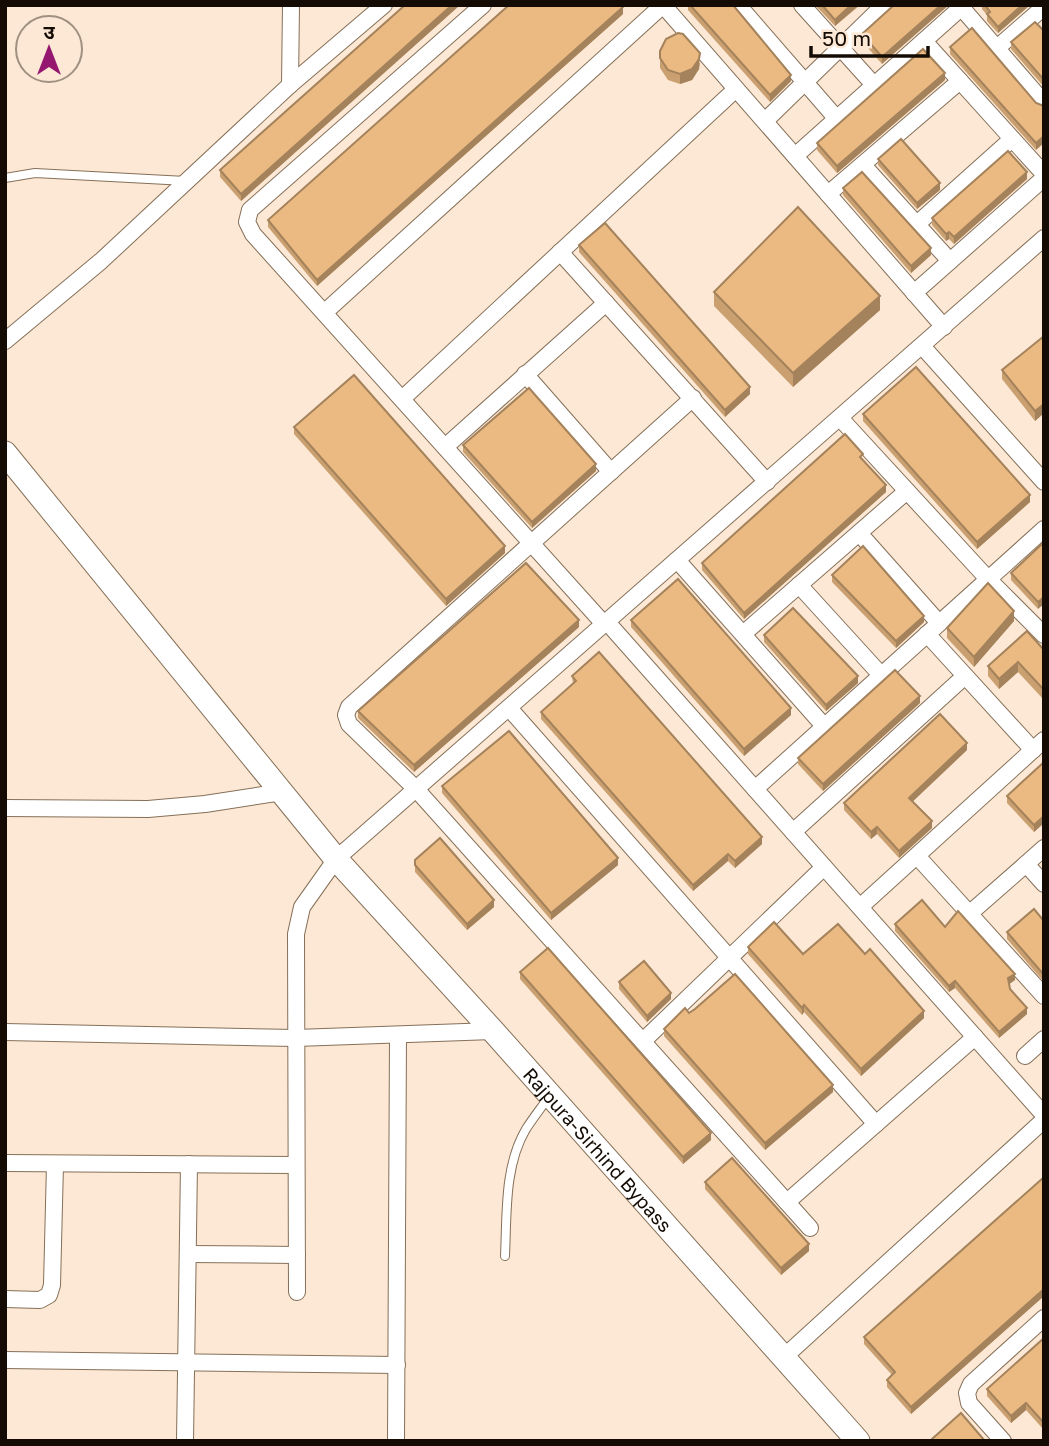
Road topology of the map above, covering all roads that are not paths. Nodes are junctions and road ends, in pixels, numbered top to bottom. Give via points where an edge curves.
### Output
1 (291, 5) edge
2 (384, 5) edge
3 (482, 5) edge
4 (663, 5) edge
5 (802, 5) edge
6 (962, 6) edge
7 (744, 7) edge
8 (876, 8) edge
9 (1040, 17) edge
10 (924, 41) junction
11 (840, 46) junction
12 (997, 48) junction
13 (960, 81) junction
14 (807, 83) junction
15 (290, 85) junction
16 (874, 85) junction
17 (736, 89) junction
18 (1044, 103) edge
19 (837, 119) junction
20 (765, 121) junction
21 (1012, 139) junction
22 (795, 156) junction
23 (863, 164) junction
24 (1044, 176) edge
25 (5, 178) edge
26 (186, 181) junction
27 (828, 194) junction
28 (917, 224) junction
29 (1044, 238) edge
30 (560, 252) junction
31 (950, 261) junction
32 (914, 293) junction
33 (606, 303) junction
34 (325, 312) junction
35 (944, 327) junction
36 (5, 341) edge
37 (922, 346) junction
38 (525, 374) junction
39 (692, 398) junction
40 (402, 399) junction
41 (840, 418) junction
42 (445, 447) junction
43 (8, 461) edge
44 (611, 472) junction
45 (767, 481) junction
46 (1044, 482) edge
47 (907, 491) junction
48 (1044, 529) edge
49 (859, 533) junction
50 (532, 544) junction
51 (677, 560) junction
52 (988, 579) junction
53 (799, 585) junction
54 (605, 623) junction
55 (933, 629) junction
56 (743, 634) junction
57 (1044, 635) edge
58 (881, 675) junction
59 (965, 676) junction
60 (509, 708) junction
61 (824, 726) junction
62 (1038, 745) edge
63 (416, 789) junction
64 (755, 789) junction
65 (282, 792) junction
66 (5, 808) edge
67 (793, 832) junction
68 (1044, 848) edge
69 (917, 856) junction
70 (336, 859) junction
71 (1026, 864) junction
72 (824, 867) junction
73 (1044, 884) edge
74 (860, 907) junction
75 (970, 914) junction
76 (729, 958) junction
77 (1044, 996) edge
78 (493, 1031) junction
79 (5, 1032) edge
80 (398, 1035) junction
81 (975, 1037) junction
82 (296, 1038) junction
83 (1044, 1039) edge
84 (643, 1041) junction
85 (1026, 1056) dead end
86 (550, 1096) junction
87 (1044, 1117) edge
88 (876, 1124) junction
89 (5, 1163) edge
90 (55, 1164) junction
91 (189, 1164) junction
92 (296, 1165) junction
93 (787, 1202) junction
94 (810, 1228) dead end
95 (188, 1254) junction
96 (297, 1255) junction
97 (505, 1256) dead end
98 (298, 1292) dead end
99 (5, 1299) edge
100 (1044, 1318) edge
101 (783, 1358) junction
102 (5, 1360) edge
103 (186, 1362) junction
104 (397, 1365) junction
105 (185, 1441) edge
106 (396, 1441) edge
107 (858, 1441) edge
108 (1003, 1441) edge

1 - 15 street
2 - 15 street
3 - 34 street via 250,210 247,222 253,234
4 - 17 street
4 - 34 street
5 - 11 street
6 - 10 street
6 - 12 street
7 - 14 street
8 - 11 street
9 - 12 street
10 - 13 street
10 - 16 street
11 - 14 street
11 - 16 street
12 - 18 street
13 - 21 street
13 - 23 street
14 - 19 street
14 - 20 street
15 - 26 street
16 - 19 street
17 - 20 street
17 - 30 street
19 - 22 street
20 - 22 street
21 - 24 street
21 - 28 street
22 - 27 street
23 - 27 street
23 - 28 street
24 - 31 street
25 - 26 lane via 35,173
26 - 36 street
27 - 32 street
28 - 31 street
29 - 35 street
30 - 33 street
30 - 40 street
31 - 32 street
32 - 35 street
33 - 38 street
33 - 39 street
34 - 40 street
35 - 37 street
37 - 41 street
37 - 46 street
38 - 42 street
38 - 44 street
39 - 44 street
39 - 45 street
40 - 42 street
41 - 45 street
41 - 47 street
42 - 50 street
43 - 65 main road, Rajpura-Sirhind Bypass
44 - 50 street
45 - 51 street
47 - 49 street
47 - 52 street
48 - 52 street
49 - 53 street
49 - 55 street
50 - 54 street
50 - 63 street via 349,706 349,724
51 - 54 street
51 - 56 street
52 - 55 street
52 - 57 street
53 - 56 street
53 - 58 street
54 - 60 street
54 - 64 street
55 - 58 street
55 - 59 street
56 - 61 street
58 - 61 street
59 - 62 street
59 - 67 street
60 - 63 street
60 - 76 street
61 - 64 street
62 - 69 street
63 - 70 street
63 - 84 street
64 - 67 street
65 - 66 street via 148,809
65 - 70 main road, Rajpura-Sirhind Bypass
67 - 72 street
68 - 71 street
69 - 74 street
69 - 75 street
70 - 78 main road, Rajpura-Sirhind Bypass
70 - 82 street via 302,906 296,934
71 - 73 street
71 - 75 street
72 - 74 street
72 - 76 street
74 - 81 street
75 - 77 street
76 - 84 street
76 - 88 street
78 - 80 street
78 - 86 main road, Rajpura-Sirhind Bypass
79 - 82 street
80 - 82 street
80 - 104 street
81 - 87 street
81 - 88 street
82 - 92 street
83 - 85 street
84 - 93 street
86 - 97 lane via 525,1130 516,1152
86 - 101 main road, Rajpura-Sirhind Bypass
87 - 101 street
88 - 93 street
89 - 90 street
90 - 91 street
90 - 99 street via 49,1295 40,1300
91 - 92 street
91 - 95 street
92 - 96 street
93 - 94 street
95 - 96 street
95 - 103 street
96 - 98 street
100 - 108 street via 971,1384 967,1393 970,1403
101 - 107 main road, Rajpura-Sirhind Bypass
102 - 103 street
103 - 104 street
103 - 105 street
104 - 106 street

